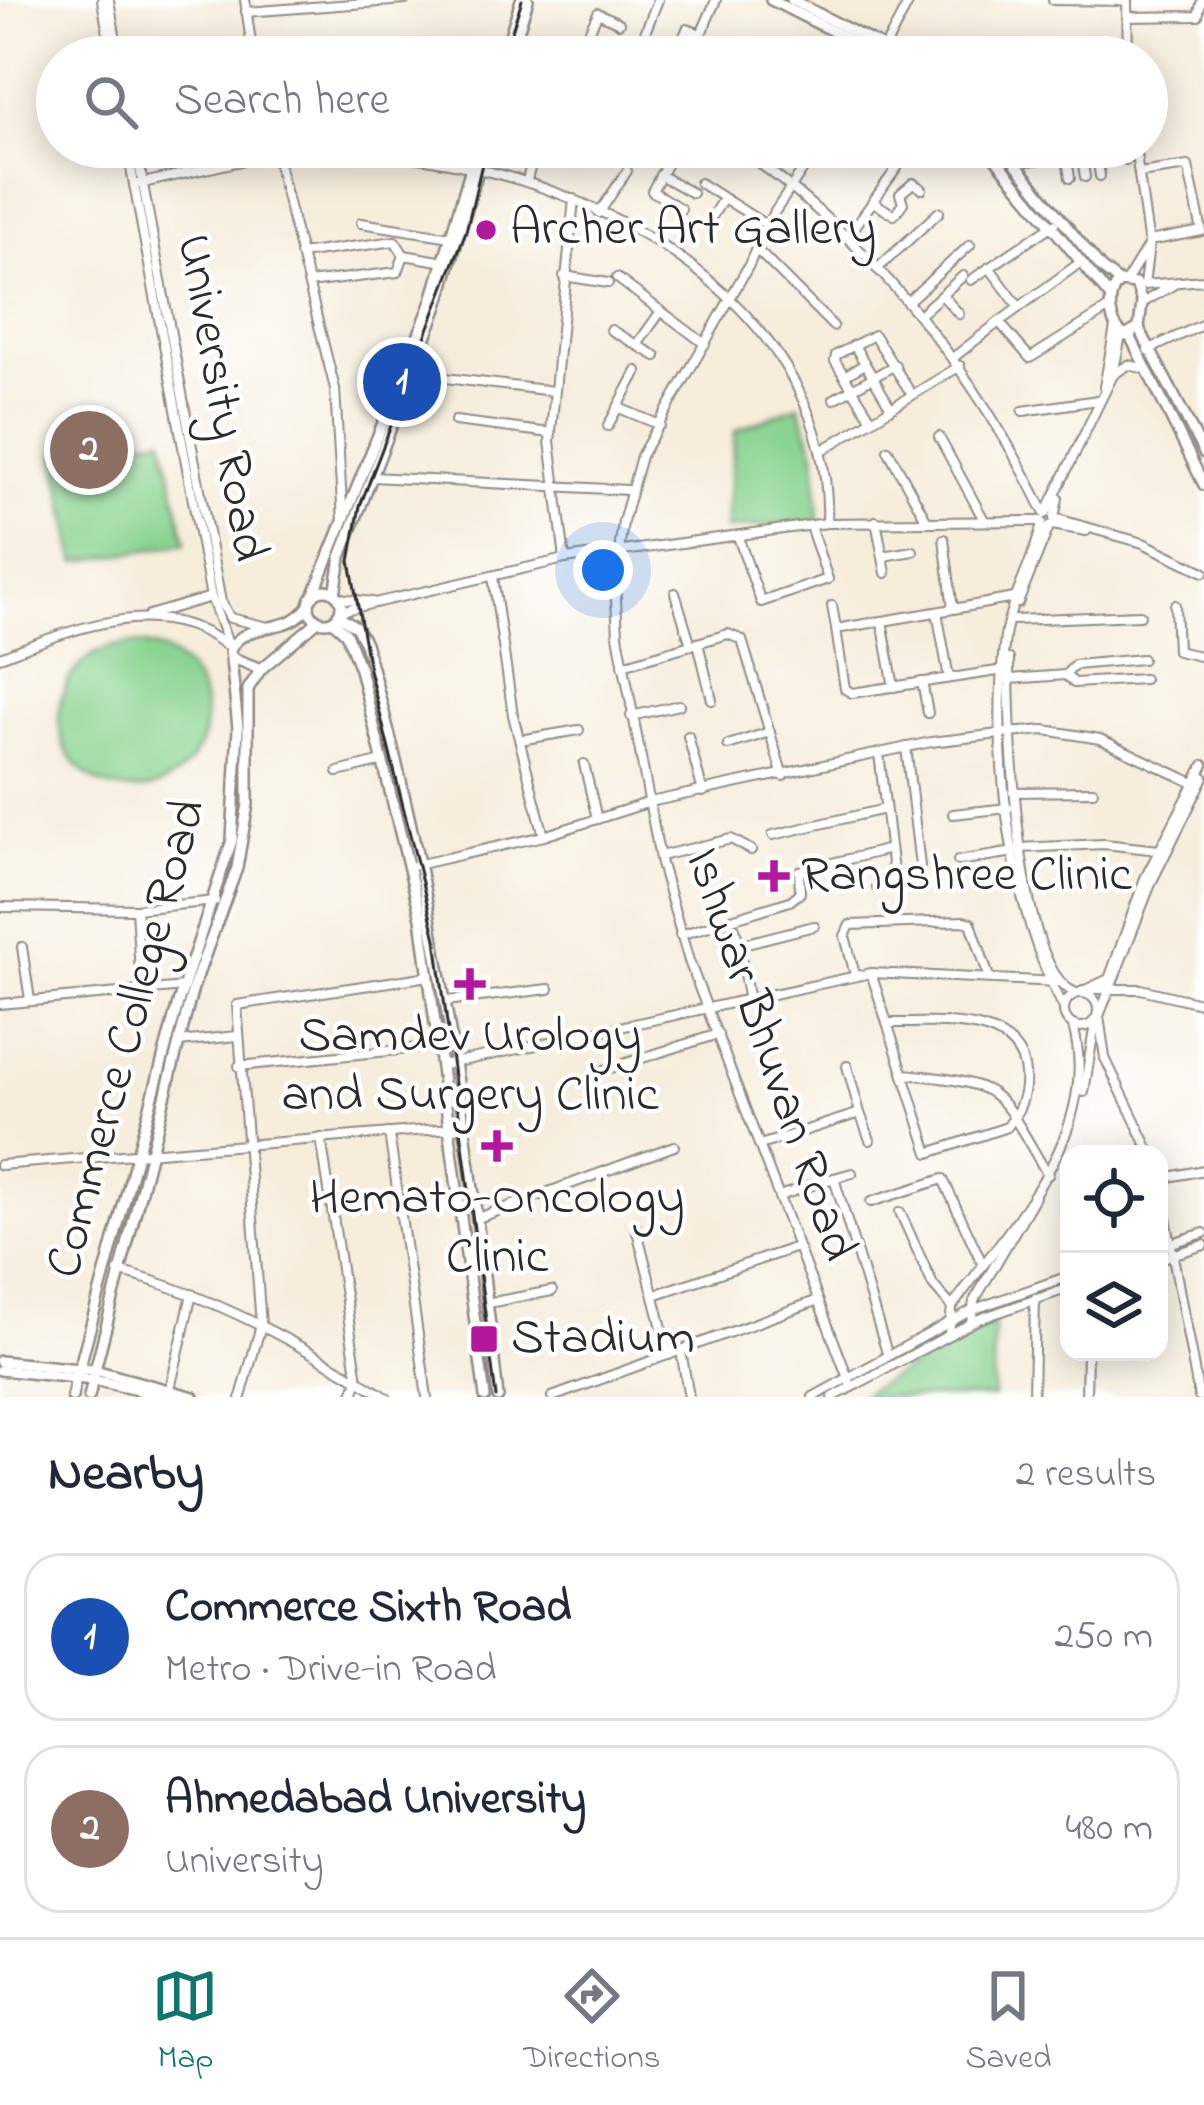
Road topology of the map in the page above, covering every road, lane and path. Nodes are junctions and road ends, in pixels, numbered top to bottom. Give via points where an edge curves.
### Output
1 (105, 0) edge
2 (244, 0) edge
3 (405, 0) edge
4 (525, 0) edge
5 (658, 0) edge
6 (716, 0) edge
7 (771, 0) edge
8 (792, 0) edge
9 (910, 0) edge
10 (1053, 0) edge
11 (1202, 0) edge
12 (1127, 1) edge
13 (247, 13) junction
14 (1128, 17) junction
15 (619, 23) dead end
16 (111, 36) edge
17 (250, 36) edge
18 (514, 36) edge
19 (587, 36) edge
20 (644, 36) edge
21 (684, 36) edge
22 (845, 36) edge
23 (852, 36) edge
24 (891, 36) edge
25 (1127, 36) edge
26 (136, 168) edge
27 (203, 168) edge
28 (279, 168) edge
29 (475, 168) junction
30 (530, 168) edge
31 (664, 168) edge
32 (766, 168) edge
33 (805, 168) edge
34 (897, 168) edge
35 (1005, 168) edge
36 (1021, 168) edge
37 (1066, 168) edge
38 (1084, 168) edge
39 (1099, 168) edge
40 (1138, 168) edge
41 (627, 171) dead end
42 (1139, 173) junction
43 (660, 175) junction
44 (1100, 176) dead end
45 (1085, 177) dead end
46 (1070, 178) dead end
47 (527, 181) junction
48 (700, 183) dead end
49 (139, 184) junction
50 (793, 187) junction
51 (922, 188) dead end
52 (692, 193) dead end
53 (574, 199) junction
54 (723, 199) junction
55 (873, 202) junction
56 (681, 209) dead end
57 (939, 212) dead end
58 (599, 213) junction
59 (711, 218) dead end
60 (361, 223) dead end
61 (1054, 224) junction
62 (766, 225) junction
63 (452, 238) junction
64 (847, 238) junction
65 (1149, 243) junction
66 (970, 245) dead end
67 (757, 250) junction
68 (300, 254) junction
69 (404, 255) junction
70 (1082, 261) junction
71 (445, 262) junction
72 (989, 267) junction
73 (877, 269) junction
74 (564, 276) junction
75 (1128, 279) junction
76 (1204, 280) edge
77 (308, 283) junction
78 (1174, 284) junction
79 (732, 295) junction
80 (942, 295) junction
81 (907, 302) junction
82 (1110, 302) junction
83 (1142, 302) junction
84 (1018, 307) junction
85 (662, 311) junction
86 (959, 314) dead end
87 (919, 316) junction
88 (999, 322) junction
89 (1204, 324) edge
90 (833, 326) dead end
91 (610, 330) dead end
92 (1126, 331) junction
93 (705, 344) junction
94 (637, 345) junction
95 (854, 345) junction
96 (1148, 350) junction
97 (656, 356) dead end
98 (957, 362) junction
99 (865, 364) junction
100 (895, 365) junction
101 (1142, 368) junction
102 (638, 371) dead end
103 (412, 374) junction
104 (1113, 375) junction
105 (844, 376) junction
106 (872, 377) junction
107 (852, 388) junction
108 (553, 391) junction
109 (912, 395) junction
110 (1101, 397) junction
111 (835, 399) dead end
112 (619, 407) junction
113 (891, 408) junction
114 (1023, 411) dead end
115 (872, 420) junction
116 (455, 421) dead end
117 (608, 425) dead end
118 (660, 425) junction
119 (551, 433) junction
120 (939, 437) dead end
121 (888, 450) dead end
122 (821, 451) junction
123 (1204, 453) edge
124 (370, 477) junction
125 (554, 483) junction
126 (1204, 484) edge
127 (628, 490) junction
128 (876, 520) junction
129 (927, 521) junction
130 (984, 521) junction
131 (1047, 521) junction
132 (826, 523) junction
133 (343, 524) junction
134 (810, 526) junction
135 (738, 536) junction
136 (944, 539) dead end
137 (622, 551) junction
138 (913, 551) dead end
139 (883, 556) junction
140 (565, 559) junction
141 (886, 573) dead end
142 (1204, 575) edge
143 (493, 577) junction
144 (675, 593) dead end
145 (212, 597) junction
146 (1014, 598) junction
147 (311, 600) junction
148 (1175, 605) dead end
149 (832, 606) dead end
150 (337, 608) junction
151 (953, 609) junction
152 (937, 612) junction
153 (148, 615) junction
154 (1140, 615) dead end
155 (1014, 620) junction
156 (318, 621) junction
157 (882, 621) junction
158 (271, 628) junction
159 (836, 629) junction
160 (694, 644) junction
161 (232, 653) junction
162 (0, 657) edge
163 (1204, 657) edge
164 (1142, 658) dead end
165 (622, 665) junction
166 (261, 669) junction
167 (1007, 674) junction
168 (1065, 675) junction
169 (949, 678) junction
170 (1144, 679) dead end
171 (922, 682) junction
172 (894, 687) junction
173 (712, 700) dead end
174 (679, 706) dead end
175 (928, 713) dead end
176 (631, 716) junction
177 (578, 730) dead end
178 (930, 730) dead end
179 (770, 733) junction
180 (1005, 733) junction
181 (688, 736) dead end
182 (520, 740) junction
183 (931, 742) junction
184 (728, 745) dead end
185 (906, 747) junction
186 (879, 753) junction
187 (383, 760) junction
188 (584, 764) dead end
189 (1204, 765) edge
190 (338, 772) dead end
191 (783, 776) junction
192 (1198, 781) edge
193 (1093, 790) dead end
194 (703, 792) junction
195 (1013, 793) junction
196 (650, 802) junction
197 (1007, 808) junction
198 (885, 809) junction
199 (953, 814) dead end
200 (597, 819) junction
201 (773, 835) dead end
202 (544, 836) junction
203 (890, 849) junction
204 (751, 850) dead end
205 (1016, 850) junction
206 (1159, 850) junction
207 (660, 856) junction
208 (958, 861) dead end
209 (422, 863) junction
210 (410, 866) junction
211 (920, 866) dead end
212 (877, 888) dead end
213 (228, 896) junction
214 (213, 901) junction
215 (0, 907) edge
216 (136, 909) junction
217 (814, 926) dead end
218 (735, 928) dead end
219 (680, 935) junction
220 (739, 945) junction
221 (22, 946) dead end
222 (871, 973) junction
223 (443, 974) junction
224 (855, 975) junction
225 (430, 976) junction
226 (989, 978) junction
227 (1055, 984) junction
228 (188, 987) junction
229 (141, 988) junction
230 (549, 989) dead end
231 (1112, 990) junction
232 (1082, 991) junction
233 (748, 996) junction
234 (30, 1000) junction
235 (446, 1001) junction
236 (1107, 1001) junction
237 (0, 1004) edge
238 (1204, 1006) edge
239 (706, 1007) junction
240 (1064, 1008) junction
241 (1097, 1019) junction
242 (887, 1023) junction
243 (1073, 1026) junction
244 (718, 1034) junction
245 (237, 1036) junction
246 (178, 1042) junction
247 (440, 1046) junction
248 (449, 1064) junction
249 (239, 1066) junction
250 (847, 1066) dead end
251 (595, 1073) dead end
252 (904, 1074) junction
253 (860, 1113) junction
254 (1015, 1117) junction
255 (458, 1128) junction
256 (389, 1132) junction
257 (321, 1138) junction
258 (870, 1140) dead end
259 (760, 1144) junction
260 (1147, 1145) edge
261 (247, 1146) junction
262 (674, 1146) dead end
263 (140, 1157) junction
264 (0, 1166) edge
265 (1204, 1170) edge
266 (852, 1172) dead end
267 (1047, 1175) junction
268 (1168, 1177) edge
269 (834, 1178) junction
270 (779, 1196) junction
271 (871, 1202) dead end
272 (900, 1212) dead end
273 (478, 1218) junction
274 (1168, 1220) edge
275 (636, 1227) dead end
276 (1204, 1234) edge
277 (1204, 1245) edge
278 (797, 1247) junction
279 (1168, 1248) edge
280 (1174, 1248) junction
281 (1167, 1253) edge
282 (982, 1264) junction
283 (117, 1271) junction
284 (1060, 1279) edge
285 (981, 1289) junction
286 (552, 1291) dead end
287 (1060, 1291) edge
288 (192, 1294) junction
289 (654, 1295) junction
290 (1035, 1299) junction
291 (816, 1301) junction
292 (488, 1303) junction
293 (987, 1304) junction
294 (952, 1307) junction
295 (972, 1310) junction
296 (948, 1321) junction
297 (971, 1323) junction
298 (261, 1325) junction
299 (949, 1334) junction
300 (491, 1338) junction
301 (479, 1339) junction
302 (681, 1351) junction
303 (887, 1353) junction
304 (669, 1355) junction
305 (1087, 1361) edge
306 (0, 1365) edge
307 (77, 1373) junction
308 (94, 1375) junction
309 (358, 1380) junction
310 (848, 1381) junction
311 (168, 1395) edge
312 (72, 1397) edge
313 (89, 1397) edge
314 (194, 1397) edge
315 (241, 1397) edge
316 (352, 1397) edge
317 (386, 1397) edge
318 (428, 1397) edge
319 (485, 1397) edge
320 (498, 1397) edge
321 (552, 1397) edge
322 (689, 1397) edge
323 (812, 1397) edge
324 (833, 1397) edge
325 (1033, 1397) edge
326 (1086, 1397) edge
327 (1199, 1397) edge

1 - 16 street
2 - 13 street
3 - 13 street
4 - 18 main road
5 - 20 street
6 - 21 street via 701,34 687,28
7 - 22 main road
8 - 23 main road
9 - 24 street
10 - 12 street
11 - 14 street via 1198,16
12 - 14 street
13 - 17 street
14 - 25 street
15 - 19 street via 598,14
26 - 49 street, University Road
27 - 49 street
28 - 68 street
29 - 47 street
29 - 63 main road
29 - 103 main road
30 - 47 street
31 - 43 street
32 - 50 street
33 - 50 street, Ishwar Bhuvan Road
34 - 55 street
35 - 61 main road
36 - 75 main road
37 - 46 street
38 - 45 street
39 - 44 street
40 - 42 street
41 - 58 street
42 - 65 street
42 - 65 street via 1188,166 1202,231
43 - 52 street
43 - 56 street via 652,191
47 - 53 street
48 - 54 street
49 - 145 street, University Road
49 - 158 street, University Road via 221,602 230,618
50 - 62 street, Ishwar Bhuvan Road
50 - 64 street
51 - 55 street via 913,183 900,194 894,215
53 - 58 street
53 - 74 street
54 - 59 street
54 - 62 street
55 - 64 street
57 - 73 street
58 - 79 street
60 - 63 street
61 - 70 main road
61 - 72 street
62 - 67 street, Ishwar Bhuvan Road
63 - 71 main road
64 - 73 street
65 - 75 street
65 - 75 street
66 - 81 street
67 - 79 street, Ishwar Bhuvan Road
67 - 90 street
68 - 69 street via 395,241
68 - 77 street
69 - 71 street
69 - 77 street via 398,272
70 - 82 main road
70 - 84 street
71 - 133 main road
72 - 80 street
72 - 84 street
73 - 81 street
74 - 85 street via 612,280
74 - 108 street
75 - 78 street
75 - 82 main road
75 - 83 main road
76 - 78 street
77 - 133 street via 335,389
78 - 83 street
79 - 93 street, Ishwar Bhuvan Road
79 - 122 street via 795,383
80 - 86 street
80 - 87 street
81 - 87 street
82 - 88 street via 1030,358
82 - 92 main road
83 - 92 main road
84 - 88 street
85 - 93 street
85 - 94 street
87 - 98 street
88 - 98 street
89 - 96 street
91 - 94 street
92 - 96 main road
92 - 101 main road
92 - 104 street
92 - 110 street
93 - 118 street, Ishwar Bhuvan Road
94 - 97 street
95 - 99 street
95 - 100 street via 874,335
95 - 105 street via 836,355
96 - 123 main road
98 - 109 street
98 - 131 street
99 - 105 street
99 - 106 street
100 - 106 street
100 - 109 street
101 - 104 street
101 - 126 main road
102 - 112 street
103 - 108 street
103 - 124 main road
104 - 110 street
105 - 107 street
106 - 107 street
106 - 113 street
107 - 111 street
107 - 115 street
108 - 119 street
109 - 113 street
110 - 114 street
110 - 131 street
112 - 117 street
112 - 118 street
113 - 115 street
115 - 122 street
116 - 119 street
118 - 127 street, Ishwar Bhuvan Road
119 - 125 street
120 - 130 street
121 - 129 street
122 - 132 street
124 - 125 street
124 - 150 main road via 341,557
125 - 127 street
125 - 140 street
127 - 137 street, Ishwar Bhuvan Road
128 - 129 street
128 - 132 street
128 - 139 street
129 - 130 street
130 - 131 street
131 - 142 street via 1143,543
131 - 146 street
131 - 155 street
132 - 134 street
133 - 147 main road
134 - 135 street
134 - 135 street via 827,578 761,602
135 - 137 street
136 - 151 street
137 - 140 street
137 - 165 street, Ishwar Bhuvan Road via 615,582
138 - 139 street
139 - 141 street
140 - 143 street
143 - 150 street
143 - 182 street
144 - 160 street
145 - 153 street
145 - 161 street, University Road
146 - 151 street
146 - 167 street
147 - 150 main road via 321,591
147 - 156 main road
147 - 158 main road via 298,619
148 - 163 street via 1177,651
149 - 159 street
150 - 156 main road
150 - 187 main road
150 - 209 main road via 365,643
151 - 152 street
152 - 157 street
152 - 169 street
153 - 161 street via 193,626
153 - 162 street
154 - 155 street
155 - 167 street
156 - 166 main road
157 - 159 street
157 - 172 street
158 - 161 main road via 242,634
159 - 172 street via 848,693
160 - 165 street
160 - 173 street
160 - 179 street via 728,634 742,640
161 - 166 main road
161 - 214 main road, Commerce College Road via 236,808
164 - 168 street via 1075,665
165 - 176 street, Ishwar Bhuvan Road
166 - 213 main road, Commerce College Road via 248,689 248,804
167 - 168 street
167 - 169 street
167 - 180 street
168 - 170 street via 1074,683
169 - 171 street
171 - 172 street
171 - 175 street
174 - 176 street
176 - 196 street, Ishwar Bhuvan Road
177 - 182 street
178 - 183 street
179 - 184 street
179 - 191 street
180 - 183 street
180 - 192 street via 1100,739
180 - 195 street
180 - 197 street
181 - 194 street
182 - 202 street
183 - 185 street
185 - 186 street
185 - 211 street
186 - 191 street
186 - 198 street
187 - 190 street
187 - 210 main road
188 - 200 street
189 - 192 street
191 - 194 street
192 - 206 street
192 - 231 street
193 - 195 street
194 - 196 street
195 - 205 street
196 - 200 street
196 - 207 street, Ishwar Bhuvan Road
197 - 199 street
197 - 205 street
198 - 201 street
198 - 203 street
200 - 202 street
202 - 209 street
203 - 212 street via 893,884
203 - 219 street via 800,871 800,893 790,901
204 - 207 street via 731,839
205 - 206 street
205 - 208 street
205 - 227 street
206 - 232 street via 1109,979
207 - 219 street, Ishwar Bhuvan Road
209 - 210 street
209 - 223 main road
210 - 225 main road
213 - 214 street
213 - 228 main road, Commerce College Road
214 - 216 street
214 - 228 main road, Commerce College Road
215 - 216 street
216 - 229 street
217 - 220 street
218 - 220 street
219 - 239 street, Ishwar Bhuvan Road
220 - 233 street
221 - 234 street
222 - 224 street
222 - 226 street
222 - 242 street
223 - 225 street
223 - 235 main road
224 - 226 street via 845,936 850,925 963,921 971,923
224 - 233 street
225 - 245 street via 244,1001 235,1010
225 - 247 main road
226 - 227 street
227 - 232 street
227 - 240 street
228 - 229 street
228 - 246 main road, Commerce College Road
228 - 263 main road, Commerce College Road
229 - 234 street
230 - 235 street
231 - 232 street
231 - 236 street
231 - 238 street
232 - 240 street
232 - 241 street via 1097,1003
233 - 239 street
234 - 237 street
235 - 248 main road
236 - 238 street via 1140,994
236 - 241 street
239 - 244 street, Ishwar Bhuvan Road
239 - 248 street
240 - 243 street
241 - 243 street
241 - 260 street via 1105,1058
241 - 267 street via 1082,1105
242 - 252 street
242 - 254 street via 969,1026 1011,1040 1024,1057 1026,1085
243 - 267 street via 1080,1094
244 - 251 street
244 - 259 street, Ishwar Bhuvan Road
245 - 246 street
245 - 249 street
246 - 263 main road, Commerce College Road
247 - 248 main road
247 - 249 street
248 - 255 main road
249 - 261 street
250 - 253 street
252 - 254 street via 973,1080 992,1088
252 - 254 street via 929,1153 1007,1127
253 - 258 street
253 - 259 street
254 - 267 street
255 - 256 street
255 - 273 main road
255 - 301 main road
256 - 257 street
256 - 318 street
257 - 261 street
257 - 309 street
259 - 270 street, Ishwar Bhuvan Road
261 - 263 street
261 - 298 street
262 - 273 street
263 - 264 street
263 - 283 main road, Commerce College Road
263 - 307 main road, Commerce College Road
265 - 268 street
266 - 269 street
267 - 282 street
267 - 285 street
269 - 270 street
269 - 303 street
270 - 278 street, Ishwar Bhuvan Road
271 - 282 street via 943,1180
272 - 294 street via 933,1285
273 - 292 main road
274 - 280 street
275 - 289 street
276 - 280 street
277 - 280 street
278 - 289 street
278 - 291 street, Ishwar Bhuvan Road
279 - 280 street
280 - 281 street
280 - 327 street
282 - 294 street
283 - 288 street
283 - 308 main road, Commerce College Road
284 - 293 street
285 - 293 street
285 - 295 street
286 - 292 street
287 - 290 street
288 - 298 street
288 - 311 street
289 - 304 street
290 - 297 street
290 - 325 street
291 - 302 street
291 - 310 street, Ishwar Bhuvan Road
292 - 300 main road
293 - 295 street
294 - 296 street
295 - 296 street
295 - 297 street
296 - 299 street
296 - 303 street
297 - 299 street
298 - 309 street
298 - 315 street
299 - 310 street
300 - 301 main road
300 - 320 main road
301 - 319 main road
302 - 304 street
302 - 322 street
303 - 310 street
304 - 321 street
305 - 326 street
306 - 307 main road
307 - 308 main road
307 - 312 main road, Commerce College Road
308 - 311 main road
308 - 313 main road, Commerce College Road
309 - 316 street
309 - 317 street
310 - 323 street
310 - 324 street
311 - 314 main road

